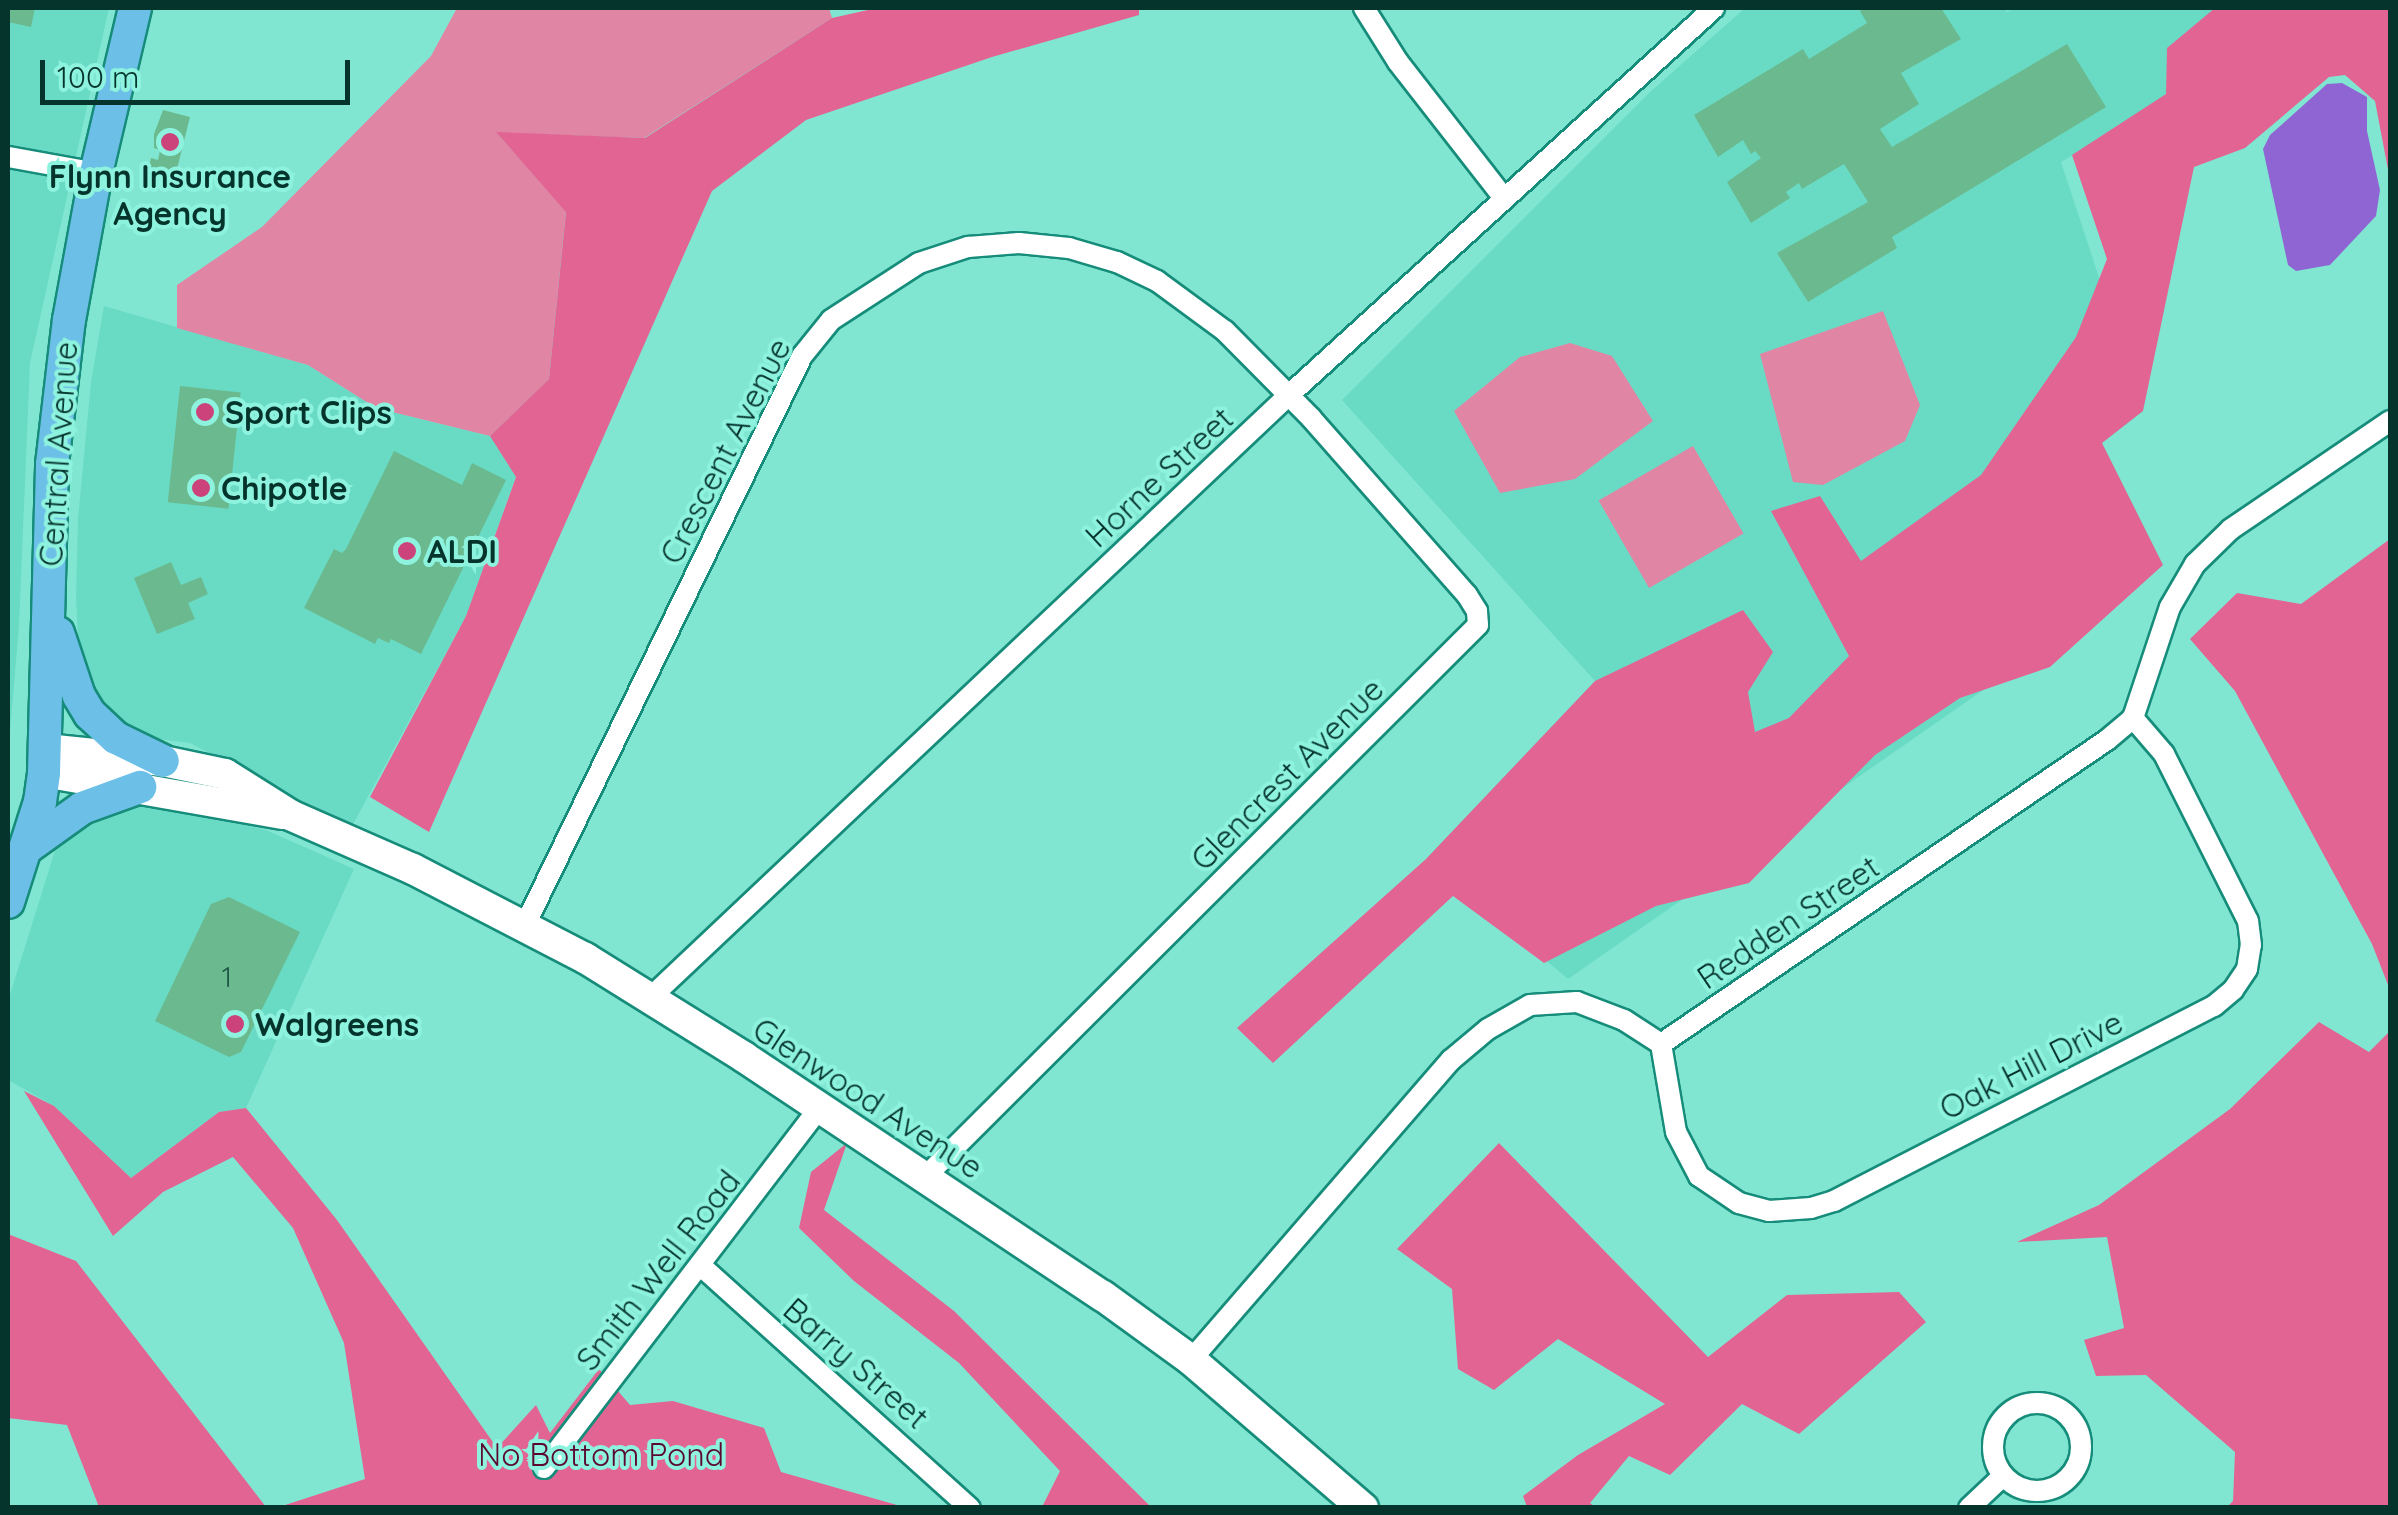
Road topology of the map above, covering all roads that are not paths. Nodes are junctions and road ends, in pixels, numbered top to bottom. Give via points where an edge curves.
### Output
1 (135, 8) edge
2 (1364, 8) edge
3 (1714, 8) edge
4 (8, 157) edge
5 (96, 174) junction
6 (1502, 197) junction
7 (1290, 395) junction
8 (2390, 421) edge
9 (49, 606) junction
10 (2133, 718) junction
11 (45, 760) junction
12 (163, 761) junction
13 (140, 787) junction
14 (290, 816) junction
15 (24, 849) junction
16 (8, 902) edge
17 (524, 925) junction
18 (651, 997) junction
19 (1662, 1044) junction
20 (819, 1108) junction
21 (926, 1177) junction
22 (700, 1265) junction
23 (1191, 1360) junction
24 (544, 1468) dead end
25 (2004, 1476) junction
26 (970, 1508) edge
27 (1363, 1508) edge
28 (1968, 1508) edge

1 - 5 main road, Central Avenue
2 - 6 street
3 - 6 street, Horne Street
4 - 5 street
5 - 9 main road, Central Avenue via 56,414
6 - 7 street, Horne Street
7 - 17 street, Crescent Avenue via 1198,307 1117,262 1068,248 968,247 919,263 875,288 831,320 802,356
7 - 18 street, Horne Street
7 - 21 street, Glencrest Avenue via 1467,595 1478,626
8 - 10 street via 2231,530 2195,564 2170,606
9 - 11 main road, Central Avenue
9 - 12 main road via 90,714 116,738
10 - 19 street, Redden Street
10 - 19 street, Oak Hill Drive via 2164,754 2248,921 2247,969 2214,1006 1811,1208 1739,1203 1699,1176 1676,1132
11 - 12 street, Glenwood Avenue
11 - 13 street, Glenwood Avenue
11 - 15 main road, Central Avenue
12 - 14 street, Glenwood Avenue via 225,774
13 - 14 street, Glenwood Avenue
13 - 15 main road via 82,808
14 - 17 street, Glenwood Avenue
15 - 16 main road, Central Avenue
17 - 18 street, Glenwood Avenue
18 - 20 street, Glenwood Avenue
19 - 23 street via 1577,1002 1530,1005 1488,1029 1450,1060
20 - 21 street, Glenwood Avenue
20 - 22 street, Smith Well Road
21 - 23 street, Glenwood Avenue
22 - 24 street, Smith Well Road
22 - 26 street, Barry Street
23 - 27 street, Glenwood Avenue
25 - 25 street via 2015,1486 2043,1491 2068,1478 2081,1452 2066,1413 2038,1402 2010,1411 1992,1449
25 - 28 street

